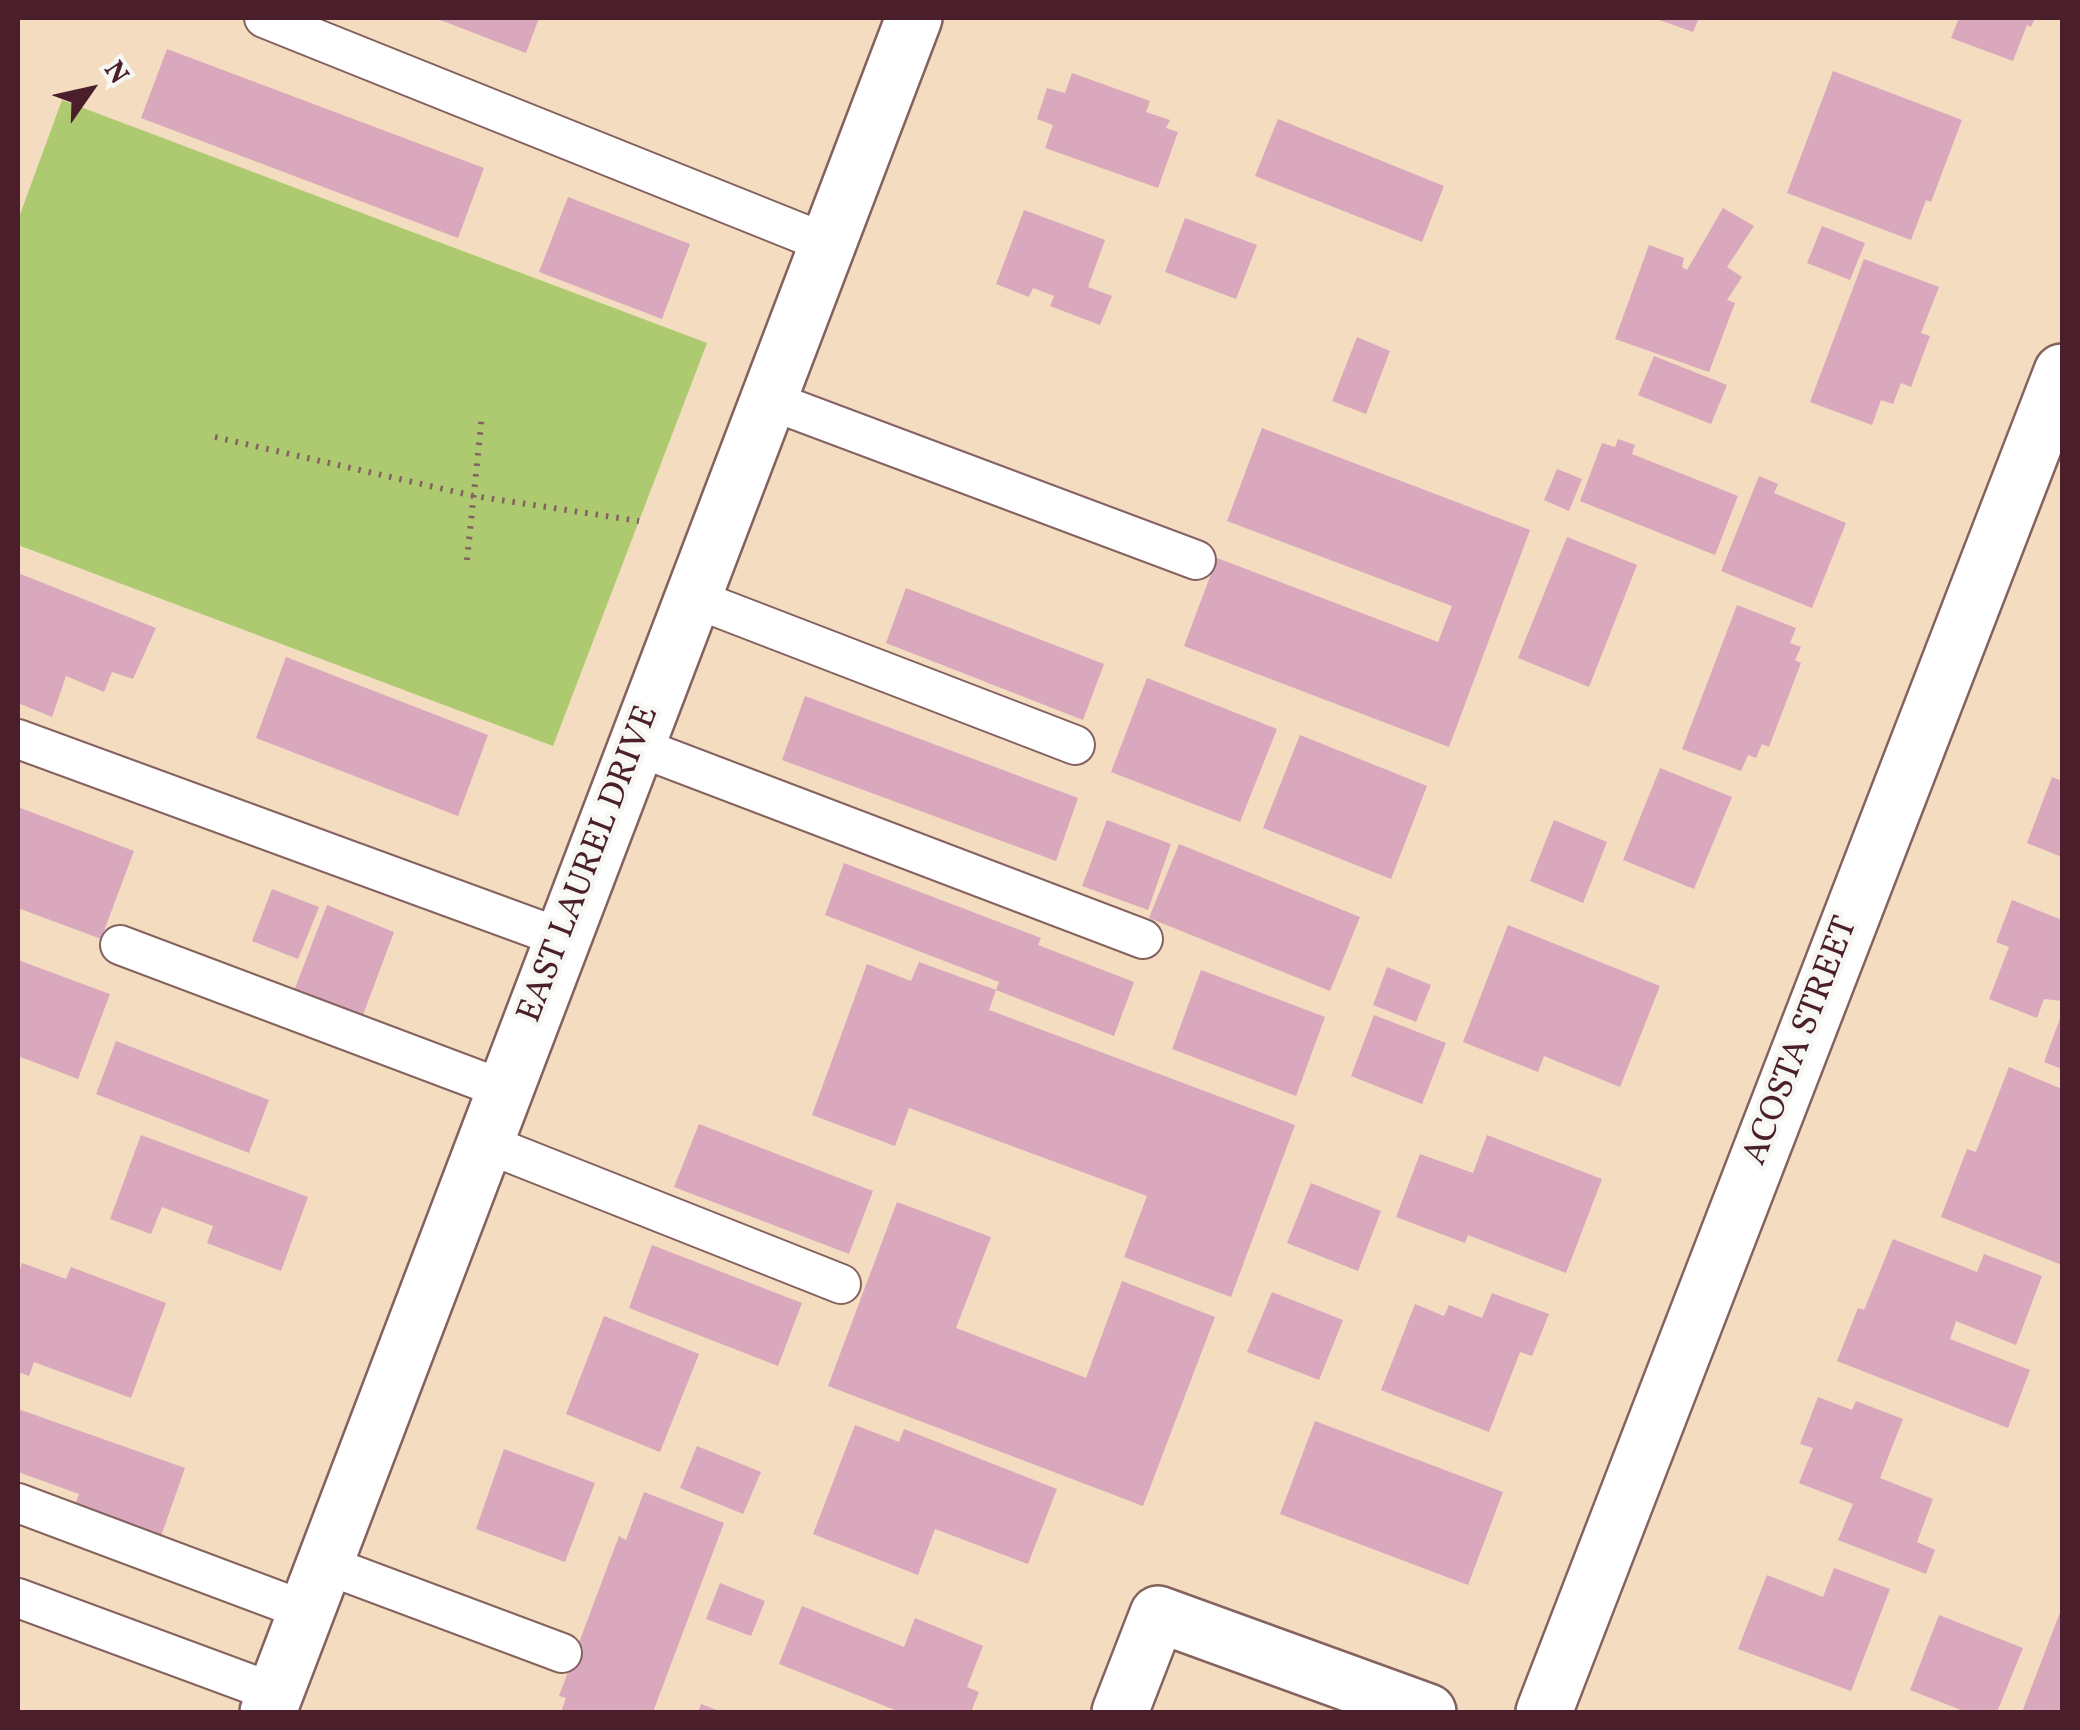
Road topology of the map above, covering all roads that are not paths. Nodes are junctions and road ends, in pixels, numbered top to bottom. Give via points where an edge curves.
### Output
1 (264, 18) edge
2 (914, 18) edge
3 (828, 244) junction
4 (2062, 372) edge
5 (769, 400) junction
6 (1196, 560) dead end
7 (693, 598) junction
8 (18, 739) edge
9 (636, 746) junction
10 (1074, 746) dead end
11 (564, 939) junction
12 (1143, 939) dead end
13 (120, 945) dead end
14 (504, 1090) junction
15 (485, 1143) junction
16 (841, 1284) dead end
17 (18, 1503) edge
18 (315, 1588) junction
19 (18, 1598) edge
20 (562, 1653) dead end
21 (271, 1703) edge
22 (1120, 1712) edge
23 (1428, 1712) edge
24 (1544, 1712) edge

1 - 3 lane
2 - 3 street, EAST LAUREL DRIVE
3 - 5 street, EAST LAUREL DRIVE
4 - 24 street, ACOSTA STREET
5 - 6 lane
5 - 7 street, EAST LAUREL DRIVE
7 - 9 street, EAST LAUREL DRIVE
7 - 10 lane
8 - 11 lane
9 - 11 street, EAST LAUREL DRIVE
9 - 12 lane
11 - 14 street, EAST LAUREL DRIVE
13 - 14 lane
14 - 15 street, EAST LAUREL DRIVE
15 - 16 lane
15 - 18 street, EAST LAUREL DRIVE
17 - 18 lane
18 - 20 lane
18 - 21 street, EAST LAUREL DRIVE
19 - 21 lane
22 - 23 street via 1158,1614

